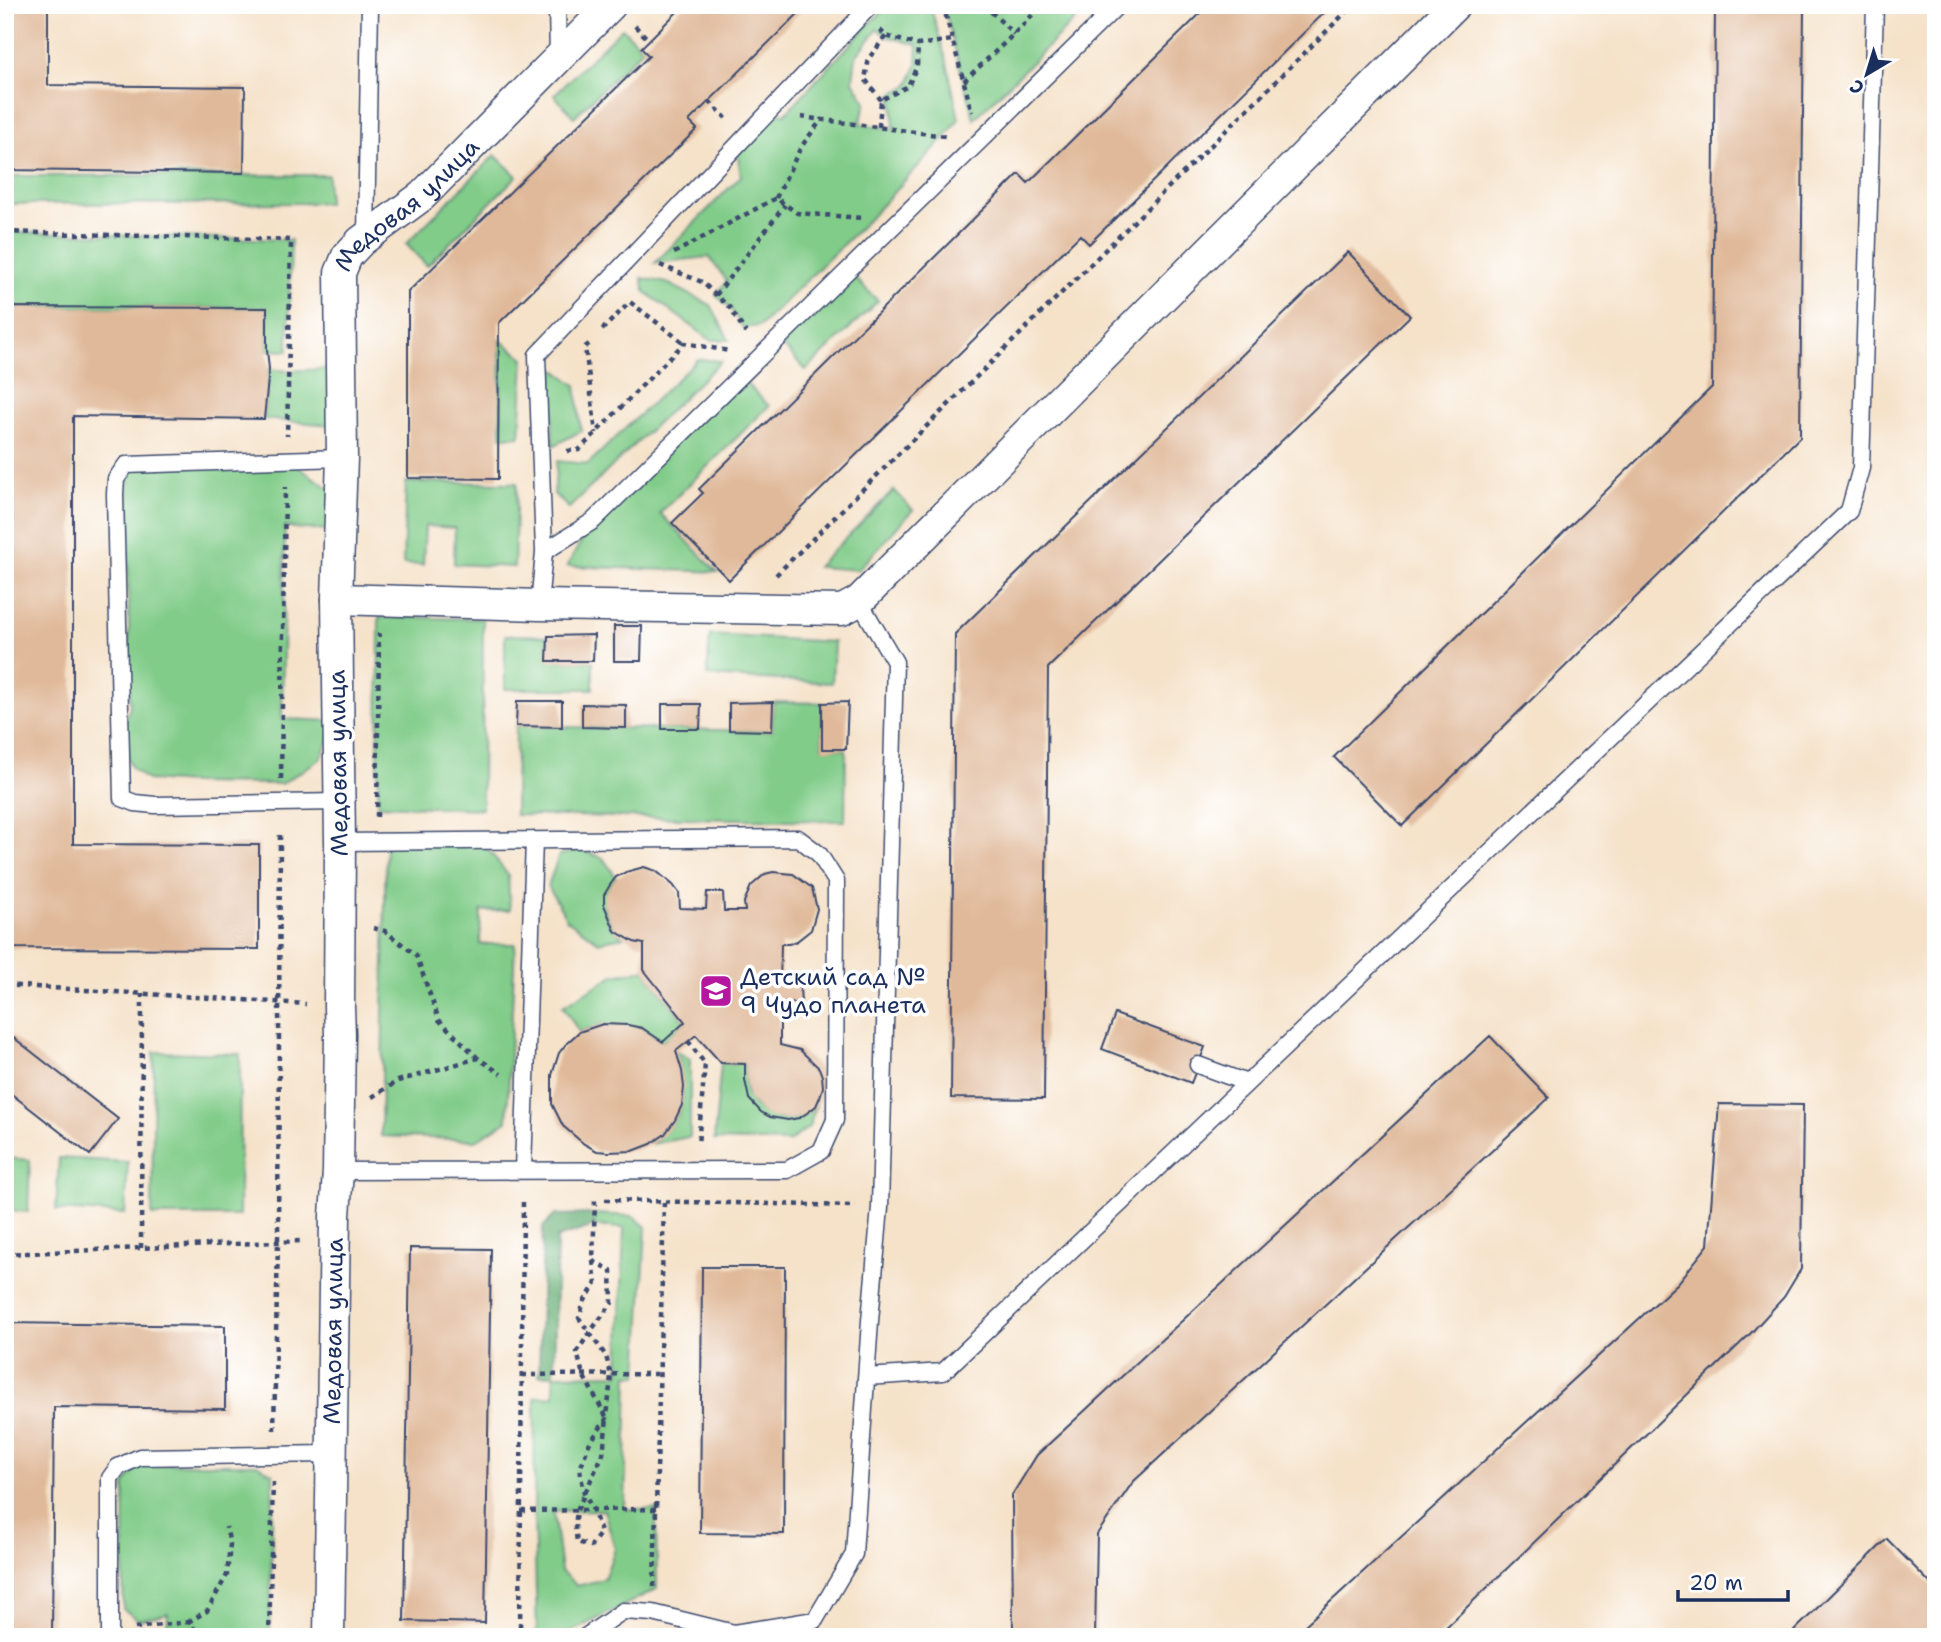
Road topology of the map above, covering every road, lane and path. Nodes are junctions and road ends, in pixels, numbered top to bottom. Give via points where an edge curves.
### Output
1 (370, 5) edge
2 (557, 5) edge
3 (611, 5) edge
4 (943, 5) edge
5 (984, 5) edge
6 (1042, 5) edge
7 (1118, 5) edge
8 (1353, 5) edge
9 (1455, 5) edge
10 (1875, 5) edge
11 (867, 10) edge
12 (1014, 34) junction
13 (886, 36) junction
14 (952, 40) junction
15 (918, 45) junction
16 (558, 59) junction
17 (964, 81) junction
18 (881, 100) junction
19 (769, 113) junction
20 (822, 119) junction
21 (879, 127) junction
22 (980, 141) junction
23 (776, 198) junction
24 (785, 205) junction
25 (889, 230) junction
26 (5, 232) edge
27 (357, 246) junction
28 (716, 295) junction
29 (684, 343) junction
30 (761, 356) junction
31 (596, 433) junction
32 (541, 452) junction
33 (342, 458) junction
34 (286, 459) junction
35 (544, 552) junction
36 (337, 599) junction
37 (379, 600) junction
38 (859, 601) junction
39 (539, 605) junction
40 (765, 608) junction
41 (339, 802) junction
42 (281, 803) junction
43 (534, 840) junction
44 (340, 842) junction
45 (377, 842) junction
46 (340, 919) junction
47 (5, 985) edge
48 (142, 994) junction
49 (279, 1003) junction
50 (338, 1007) junction
51 (688, 1041) dead end
52 (478, 1058) junction
53 (1198, 1065) dead end
54 (1247, 1083) junction
55 (525, 1091) junction
56 (338, 1117) junction
57 (523, 1170) junction
58 (696, 1170) junction
59 (338, 1171) junction
60 (535, 1199) dead end
61 (583, 1200) dead end
62 (595, 1200) junction
63 (664, 1201) junction
64 (880, 1207) junction
65 (336, 1240) junction
66 (278, 1242) junction
67 (141, 1248) junction
68 (5, 1254) edge
69 (593, 1261) junction
70 (590, 1332) junction
71 (660, 1374) junction
72 (522, 1375) junction
73 (583, 1375) junction
74 (611, 1375) junction
75 (866, 1377) junction
76 (607, 1418) junction
77 (331, 1454) junction
78 (273, 1455) junction
79 (584, 1493) junction
80 (656, 1509) junction
81 (577, 1510) junction
82 (593, 1510) junction
83 (521, 1511) junction
84 (226, 1527) dead end
85 (653, 1613) junction
86 (188, 1622) junction
87 (110, 1634) edge
88 (202, 1637) edge
89 (269, 1637) edge
90 (329, 1637) edge
91 (520, 1637) edge
92 (585, 1637) edge

1 - 27 lane
2 - 16 lane
3 - 16 street, Медовая улица
4 - 14 path
5 - 12 path
6 - 12 path
7 - 22 lane
8 - 40 path via 772,580
9 - 38 street
10 - 54 lane via 1861,468 1849,511
11 - 13 path
11 - 19 lane
12 - 17 path
13 - 15 path
13 - 18 path via 869,58 865,79
14 - 15 path
14 - 17 path
15 - 18 path via 917,66 908,86
16 - 27 street, Медовая улица via 422,196
17 - 22 path
18 - 21 path
19 - 20 path
19 - 32 lane via 537,355
20 - 21 path
20 - 23 path via 801,147
21 - 22 path
22 - 25 lane
23 - 24 path
23 - 28 path via 655,263 702,282
24 - 25 path via 797,213 869,219
24 - 28 path
25 - 30 lane
26 - 34 path via 291,240
27 - 33 street, Медовая улица via 340,273
28 - 30 path via 730,308
29 - 30 path
29 - 31 path
29 - 31 path via 630,302 585,347
30 - 35 lane via 593,521
31 - 32 path via 579,450
32 - 35 lane
33 - 34 lane
33 - 36 street, Медовая улица
34 - 42 path
34 - 42 lane via 126,465 116,479 115,494 122,798 155,805
35 - 39 lane
36 - 37 street
36 - 41 street, Медовая улица
37 - 39 street
37 - 45 path
38 - 40 street via 842,610
38 - 64 lane via 895,662
39 - 40 street
41 - 42 lane
41 - 44 street, Медовая улица
42 - 49 path
43 - 45 lane
43 - 55 lane
43 - 58 lane via 798,838 819,853 836,881 835,1120 821,1151 787,1170
44 - 45 lane
44 - 46 street, Медовая улица
46 - 50 street, Медовая улица
46 - 52 path via 385,931 416,956 439,1020
47 - 48 path
48 - 49 path
48 - 67 path
49 - 50 path
49 - 66 path
50 - 56 street, Медовая улица
51 - 58 path via 705,1064
52 - 55 path
52 - 56 path via 398,1080
53 - 54 lane
54 - 75 lane via 943,1372
55 - 57 lane
56 - 59 street, Медовая улица
57 - 58 lane
57 - 59 lane
59 - 65 street, Медовая улица
60 - 72 path via 523,1199
61 - 62 path
62 - 63 path
62 - 69 path
63 - 64 path
63 - 71 path
64 - 75 lane
65 - 66 path
65 - 77 street, Медовая улица
66 - 67 path
66 - 78 path
67 - 68 path
69 - 70 path via 596,1283 579,1318
69 - 70 path via 611,1270 612,1303
70 - 73 path via 577,1352
70 - 74 path via 606,1356
71 - 74 path
71 - 80 path
72 - 73 path
72 - 83 path
73 - 74 path
73 - 76 path
74 - 76 path
75 - 85 lane via 854,1554 815,1620 734,1633
76 - 79 path via 603,1454
76 - 79 path via 589,1444 580,1469
77 - 78 lane
77 - 90 street, Медовая улица
78 - 87 lane via 140,1457 118,1467 110,1478
78 - 89 path
79 - 81 path
79 - 82 path
80 - 82 path
80 - 85 path
81 - 82 path
81 - 82 path via 578,1542 591,1546 601,1532
81 - 83 path
83 - 91 path
84 - 86 path via 230,1544 227,1575 206,1611
85 - 92 lane via 623,1611
86 - 87 path
86 - 88 path

